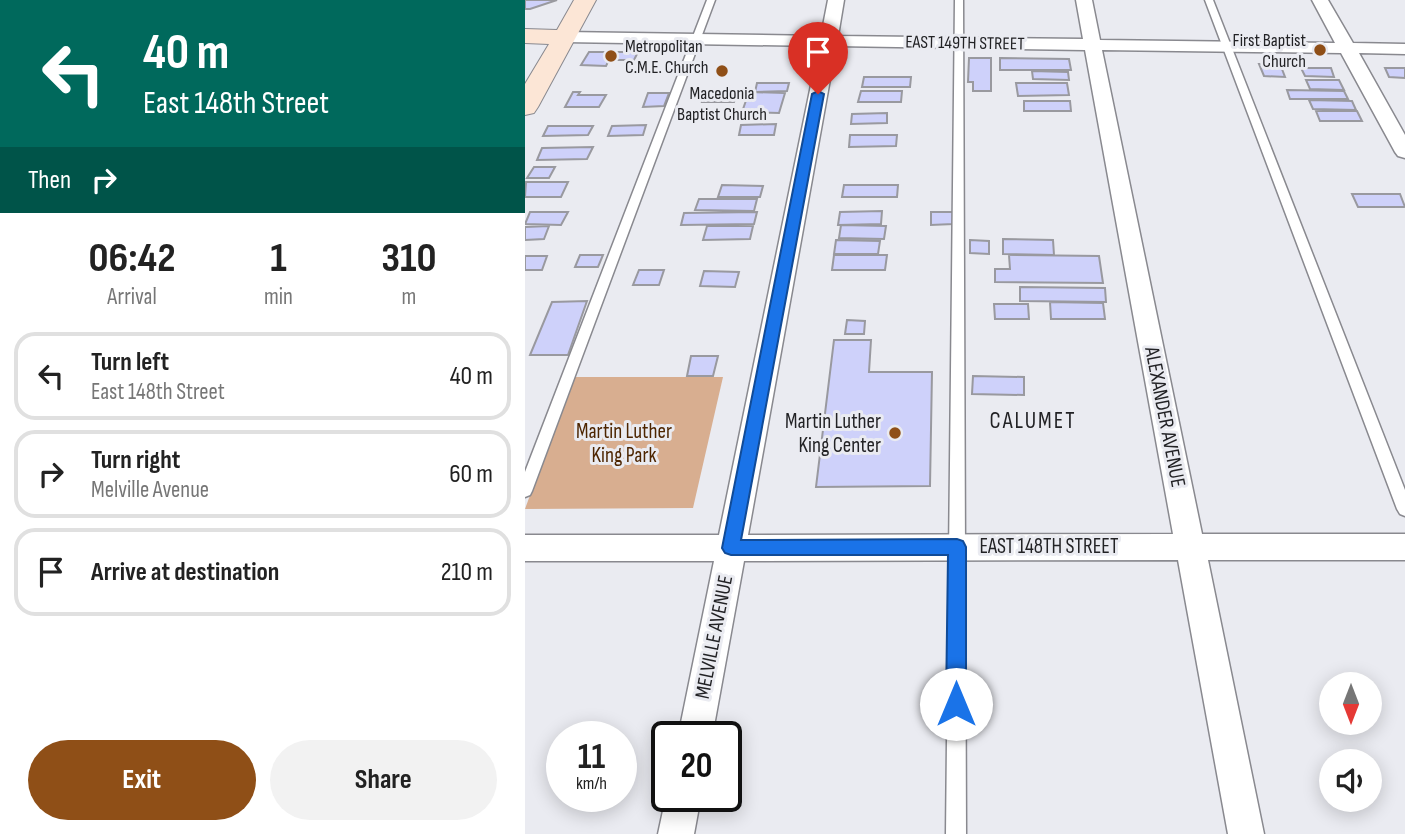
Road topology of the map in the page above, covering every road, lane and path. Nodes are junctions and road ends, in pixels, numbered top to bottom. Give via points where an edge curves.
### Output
1 (585, 0) edge
2 (711, 0) edge
3 (836, 0) edge
4 (960, 0) edge
5 (1084, 0) edge
6 (1209, 0) edge
7 (1320, 0) edge
8 (525, 36) edge
9 (565, 37) junction
10 (697, 39) junction
11 (828, 41) junction
12 (960, 42) junction
13 (1093, 44) junction
14 (1227, 46) junction
15 (1347, 48) junction
16 (1405, 49) edge
17 (525, 107) edge
18 (1405, 152) edge
19 (525, 491) edge
20 (1405, 509) edge
21 (1191, 546) junction
22 (957, 547) junction
23 (1405, 547) edge
24 (525, 548) edge
25 (731, 548) junction
26 (698, 721) edge
27 (680, 812) edge
28 (676, 834) edge
29 (956, 834) edge
30 (1246, 834) edge

1 - 9 main road
2 - 10 lane
3 - 11 street, MELVILLE AVENUE
4 - 12 lane
5 - 13 street, ALEXANDER AVENUE
6 - 14 lane
7 - 15 street
8 - 9 main road, EAST 149TH STREET
9 - 10 street, EAST 149TH STREET
9 - 17 main road
10 - 11 street, EAST 149TH STREET
10 - 19 lane
11 - 12 street, EAST 149TH STREET
11 - 25 street, MELVILLE AVENUE
12 - 13 street, EAST 149TH STREET
12 - 22 lane
13 - 14 street, EAST 149TH STREET
13 - 21 street, ALEXANDER AVENUE
14 - 15 street, EAST 149TH STREET
14 - 20 lane
15 - 16 street, EAST 149TH STREET
15 - 18 street
21 - 22 street, EAST 148TH STREET
21 - 23 street, EAST 148TH STREET
21 - 30 street, ALEXANDER AVENUE
22 - 25 street, EAST 148TH STREET
22 - 29 lane
24 - 25 street, EAST 148TH STREET
25 - 26 street, MELVILLE AVENUE
27 - 28 street

